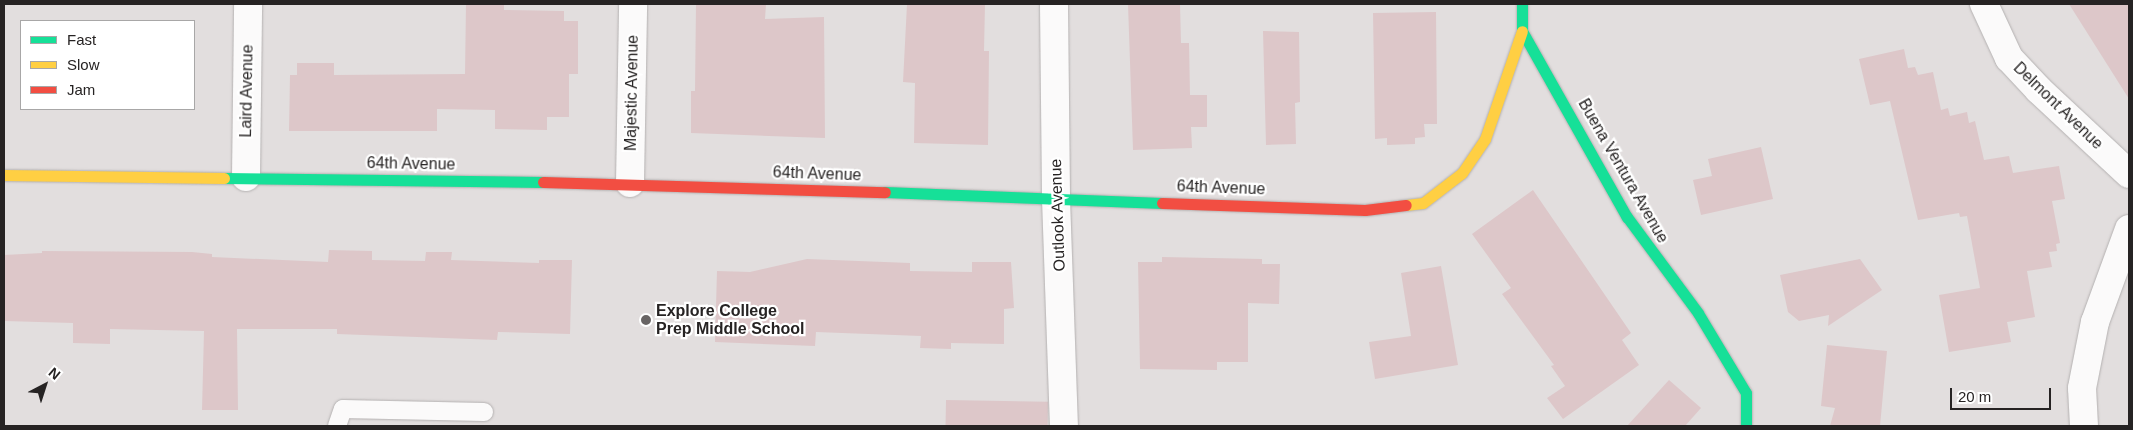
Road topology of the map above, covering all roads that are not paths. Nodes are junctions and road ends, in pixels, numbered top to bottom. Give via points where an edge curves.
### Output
1 (248, 4) edge
2 (633, 4) edge
3 (1054, 4) edge
4 (1522, 4) edge
5 (1984, 4) edge
6 (1522, 31) junction
7 (2129, 174) edge
8 (4, 175) edge
9 (246, 177) junction
10 (630, 183) junction
11 (1056, 199) junction
12 (2129, 229) edge
13 (484, 412) dead end
14 (337, 426) edge
15 (1064, 426) edge
16 (1746, 426) edge
17 (2084, 426) edge

1 - 9 street, Laird Avenue
2 - 10 street, Majestic Avenue
3 - 11 street, Outlook Avenue
4 - 6 street, Buena Ventura Avenue
5 - 7 street, Delmont Avenue via 2009,58 2038,90
6 - 11 street, 64th Avenue via 1485,139 1462,173 1424,202 1365,210
6 - 16 street, Buena Ventura Avenue via 1627,216 1661,267 1698,313 1734,371 1746,393
8 - 9 street, 64th Avenue
9 - 10 street, 64th Avenue
10 - 11 street, 64th Avenue
11 - 15 street, Outlook Avenue
12 - 17 street via 2095,322 2082,388
13 - 14 lane via 343,409

